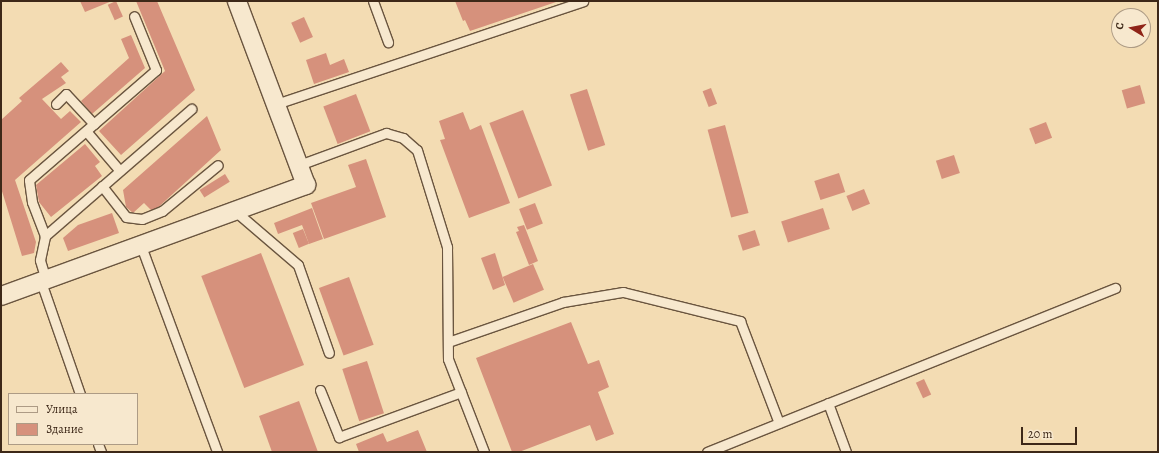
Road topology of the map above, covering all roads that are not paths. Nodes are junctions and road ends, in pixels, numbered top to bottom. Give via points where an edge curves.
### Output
1 (237, 1) edge
2 (373, 1) edge
3 (583, 1) edge
4 (134, 16) dead end
5 (388, 42) dead end
6 (56, 104) dead end
7 (276, 104) junction
8 (191, 109) dead end
9 (94, 124) junction
10 (86, 131) junction
11 (218, 165) dead end
12 (299, 166) junction
13 (120, 171) junction
14 (102, 186) junction
15 (235, 211) junction
16 (45, 236) junction
17 (141, 246) junction
18 (44, 281) junction
19 (1115, 288) dead end
20 (1, 296) edge
21 (448, 342) junction
22 (329, 353) dead end
23 (320, 390) dead end
24 (461, 392) junction
25 (80, 393) edge
26 (828, 403) junction
27 (779, 423) junction
28 (217, 452) edge
29 (484, 452) edge
30 (707, 452) edge
31 (846, 452) edge

1 - 7 street
2 - 5 lane
3 - 7 lane
4 - 9 lane via 156,70
6 - 9 lane via 66,94
7 - 12 street
8 - 13 lane
9 - 10 lane
10 - 13 lane
10 - 16 lane via 29,180 32,202
11 - 14 lane via 162,211 142,219 132,219 120,212
12 - 15 street via 306,185
12 - 21 lane via 386,133 403,138 417,150 447,247
13 - 14 lane
14 - 16 lane
15 - 17 street
15 - 22 lane via 298,265
16 - 18 lane via 40,260
17 - 18 street
17 - 28 lane
18 - 20 street
18 - 25 lane
19 - 26 lane
21 - 24 lane via 448,359
21 - 27 lane via 563,302 623,292 740,320
23 - 24 lane via 339,437
24 - 29 lane
26 - 27 lane
26 - 31 lane
27 - 30 lane

